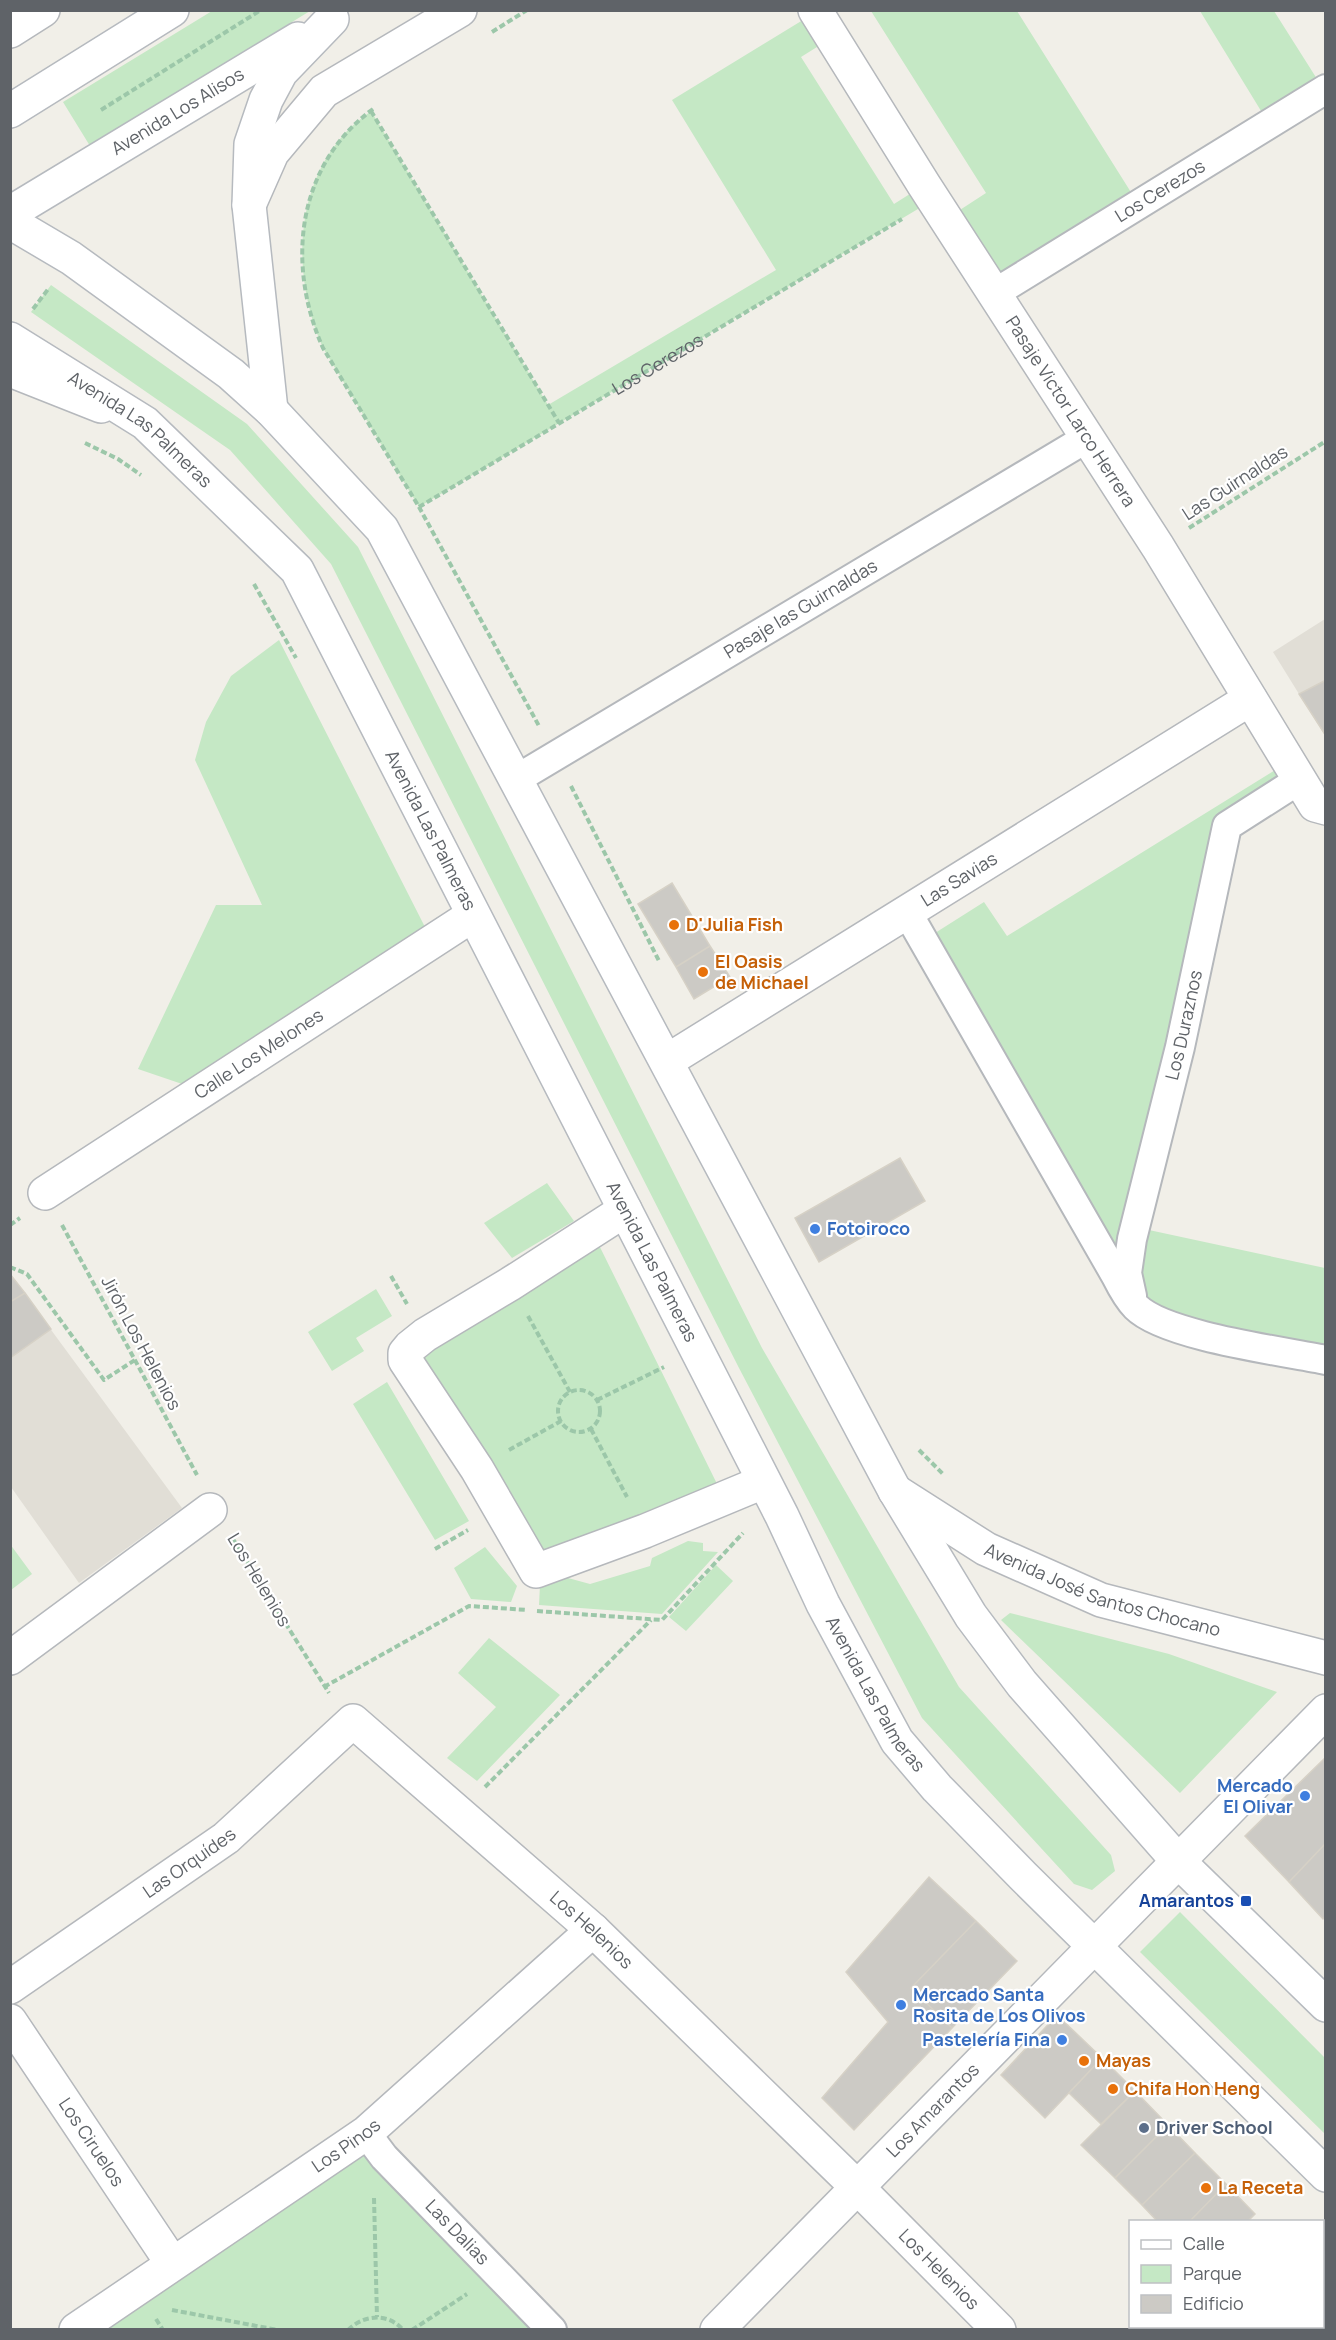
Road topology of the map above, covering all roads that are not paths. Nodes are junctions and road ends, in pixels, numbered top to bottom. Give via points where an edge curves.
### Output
1 (43, 10) edge
2 (172, 10) edge
3 (460, 10) edge
4 (815, 10) edge
5 (339, 15) edge
6 (10, 31) edge
7 (1326, 89) edge
8 (10, 111) edge
9 (249, 205) junction
10 (10, 213) edge
11 (10, 222) edge
12 (995, 293) junction
13 (10, 339) edge
14 (10, 370) edge
15 (271, 410) junction
16 (145, 423) junction
17 (1087, 438) junction
18 (1250, 699) junction
19 (515, 780) junction
20 (1299, 780) junction
21 (1326, 808) edge
22 (908, 912) junction
23 (473, 915) junction
24 (667, 1061) junction
25 (45, 1192) road end
26 (625, 1210) junction
27 (1136, 1307) junction
28 (1326, 1360) edge
29 (763, 1482) junction
30 (895, 1491) junction
31 (206, 1498) road end
32 (10, 1658) edge
33 (1326, 1658) edge
34 (1326, 1711) edge
35 (353, 1721) joint
36 (1177, 1860) junction
37 (593, 1930) junction
38 (1094, 1946) junction
39 (10, 1987) edge
40 (1326, 2005) edge
41 (10, 2021) edge
42 (366, 2133) junction
43 (1326, 2175) edge
44 (857, 2187) junction
45 (172, 2263) junction
46 (76, 2330) edge
47 (552, 2330) edge
48 (717, 2330) edge
49 (999, 2330) edge

1 - 6 street
2 - 8 street
3 - 9 street via 324,91 272,153
4 - 12 street, Pasaje Victor Larco Herrera
5 - 9 street via 281,72 266,100 251,144
5 - 10 street, Avenida Los Alisos
7 - 12 street, Los Cerezos
9 - 15 street
11 - 15 street via 71,258 189,341
12 - 17 street, Pasaje Victor Larco Herrera
13 - 16 street, Avenida Las Palmeras
14 - 16 street
15 - 19 street via 382,529
16 - 23 street, Avenida Las Palmeras via 297,570
17 - 18 street, Pasaje Victor Larco Herrera
17 - 19 street, Pasaje las Guirnaldas
18 - 20 street, Pasaje Victor Larco Herrera
18 - 22 street, Las Savias
19 - 24 street
20 - 21 street, Pasaje Victor Larco Herrera via 1315,805
20 - 27 street, Los Duraznos via 1227,826 1180,1047 1131,1239 1127,1272
22 - 24 street, Las Savias
22 - 27 street
23 - 25 street, Calle Los Melones
23 - 26 street, Avenida Las Palmeras
24 - 30 street
26 - 29 street, Avenida Las Palmeras
26 - 29 street via 425,1335 405,1353 405,1360 477,1469 536,1571
27 - 28 street via 1163,1323 1192,1332
29 - 38 street, Avenida Las Palmeras via 897,1741 937,1788
30 - 33 street, Avenida José Santos Chocano via 986,1549 1101,1600
30 - 36 street via 971,1616 1022,1684
31 - 32 street
34 - 36 street, Los Amarantos
35 - 37 street, Los Helenios
35 - 39 street, Las Orquídes via 226,1838
36 - 38 street, Los Amarantos
36 - 40 street
37 - 42 street, Los Pinos
37 - 44 street, Los Helenios
38 - 43 street, Avenida Las Palmeras
38 - 44 street, Los Amarantos
41 - 45 street, Los Ciruelos
42 - 45 street, Los Pinos
42 - 47 street, Las Dalias via 384,2157
44 - 48 street, Los Amarantos
44 - 49 street, Los Helenios
45 - 46 street, Los Pinos

